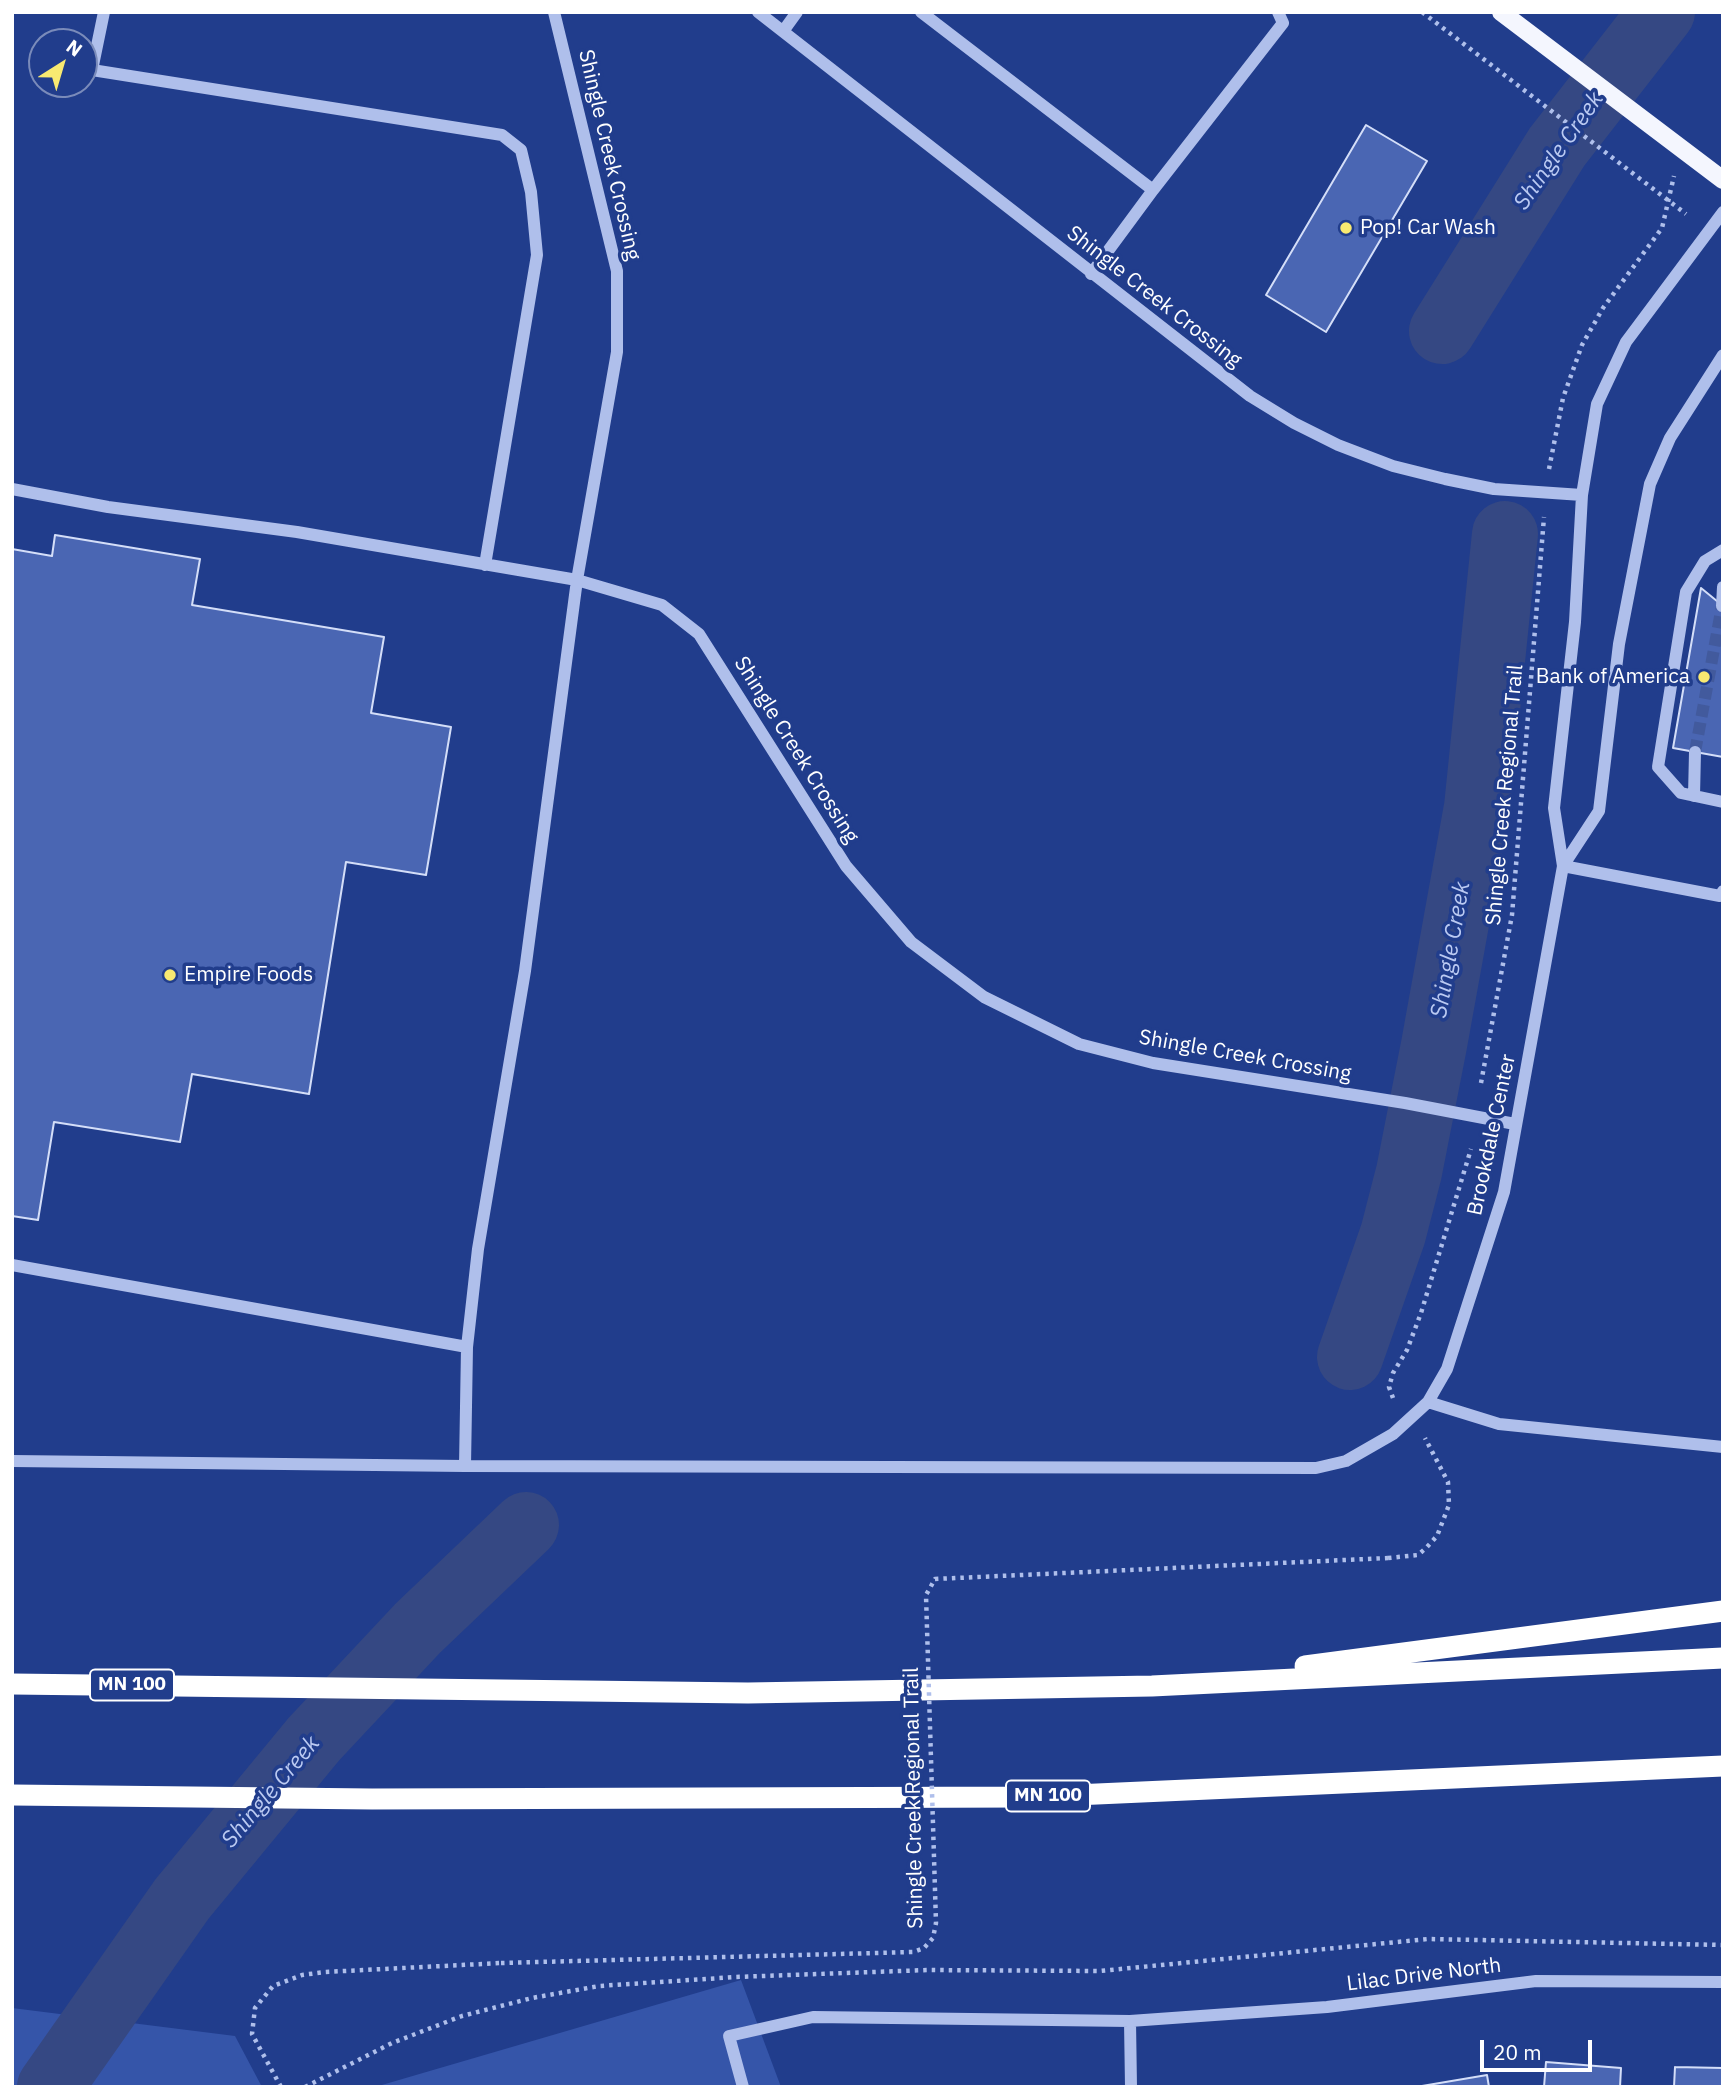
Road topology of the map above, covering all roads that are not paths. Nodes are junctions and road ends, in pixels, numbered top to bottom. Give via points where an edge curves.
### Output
1 (104, 12) edge
2 (554, 12) edge
3 (758, 12) edge
4 (797, 12) edge
5 (921, 12) edge
6 (1278, 12) edge
7 (1501, 12) edge
8 (784, 30) junction
9 (1723, 180) edge
10 (1153, 190) junction
11 (1723, 212) edge
12 (1091, 274) junction
13 (1723, 355) edge
14 (12, 489) edge
15 (1581, 495) junction
16 (1723, 550) edge
17 (485, 565) junction
18 (577, 580) junction
19 (1723, 587) edge
20 (1722, 606) edge
21 (1695, 752) tunnel mouth
22 (1694, 796) junction
23 (1723, 802) edge
24 (1563, 866) junction
25 (1722, 895) edge
26 (1515, 1125) junction
27 (12, 1265) edge
28 (467, 1347) junction
29 (1428, 1402) junction
30 (1723, 1447) edge
31 (12, 1461) edge
32 (465, 1466) junction
33 (1723, 1611) edge
34 (1723, 1658) edge
35 (12, 1684) edge
36 (1152, 1686) junction
37 (1723, 1766) edge
38 (12, 1796) edge
39 (1723, 1982) edge
40 (1130, 2021) junction
41 (744, 2087) edge
42 (1131, 2087) edge

1 - 17 street via 92,70 502,135 522,150 537,255
2 - 18 street, Shingle Creek Crossing via 617,271 617,352
3 - 8 street, Shingle Creek Crossing
4 - 8 street
5 - 10 street
6 - 10 street via 1283,23
7 - 9 main road
8 - 12 street, Shingle Creek Crossing
10 - 12 street
11 - 15 street via 1626,342 1597,404
12 - 15 street, Shingle Creek Crossing via 1250,396 1338,444 1393,466 1445,479 1507,490
13 - 24 street via 1670,438 1650,484 1619,644 1600,811
14 - 17 street
15 - 24 street via 1575,622 1554,808
16 - 22 street via 1705,561 1686,592 1658,767 1681,793
17 - 18 street
18 - 26 street, Shingle Creek Crossing via 662,605 699,634 846,866 911,942 985,997 1079,1044 1153,1063
18 - 28 street via 525,971 478,1249
19 - 20 street
21 - 22 street
22 - 23 street
24 - 25 street
24 - 26 street, Brookdale Center
26 - 29 street, Brookdale Center via 1504,1192 1456,1346
27 - 28 street
28 - 32 street
29 - 30 street via 1499,1424
29 - 32 street, Brookdale Center via 1369,1450 1316,1468
31 - 32 street, Brookdale Center
33 - 36 highway
34 - 36 highway, MN 100
35 - 36 highway, MN 100 via 748,1693
37 - 38 highway, MN 100 via 1030,1797
39 - 40 street, Lilac Drive North via 1536,1980 1327,2007
40 - 41 street, Lilac Drive North via 813,2017 729,2036
40 - 42 street

